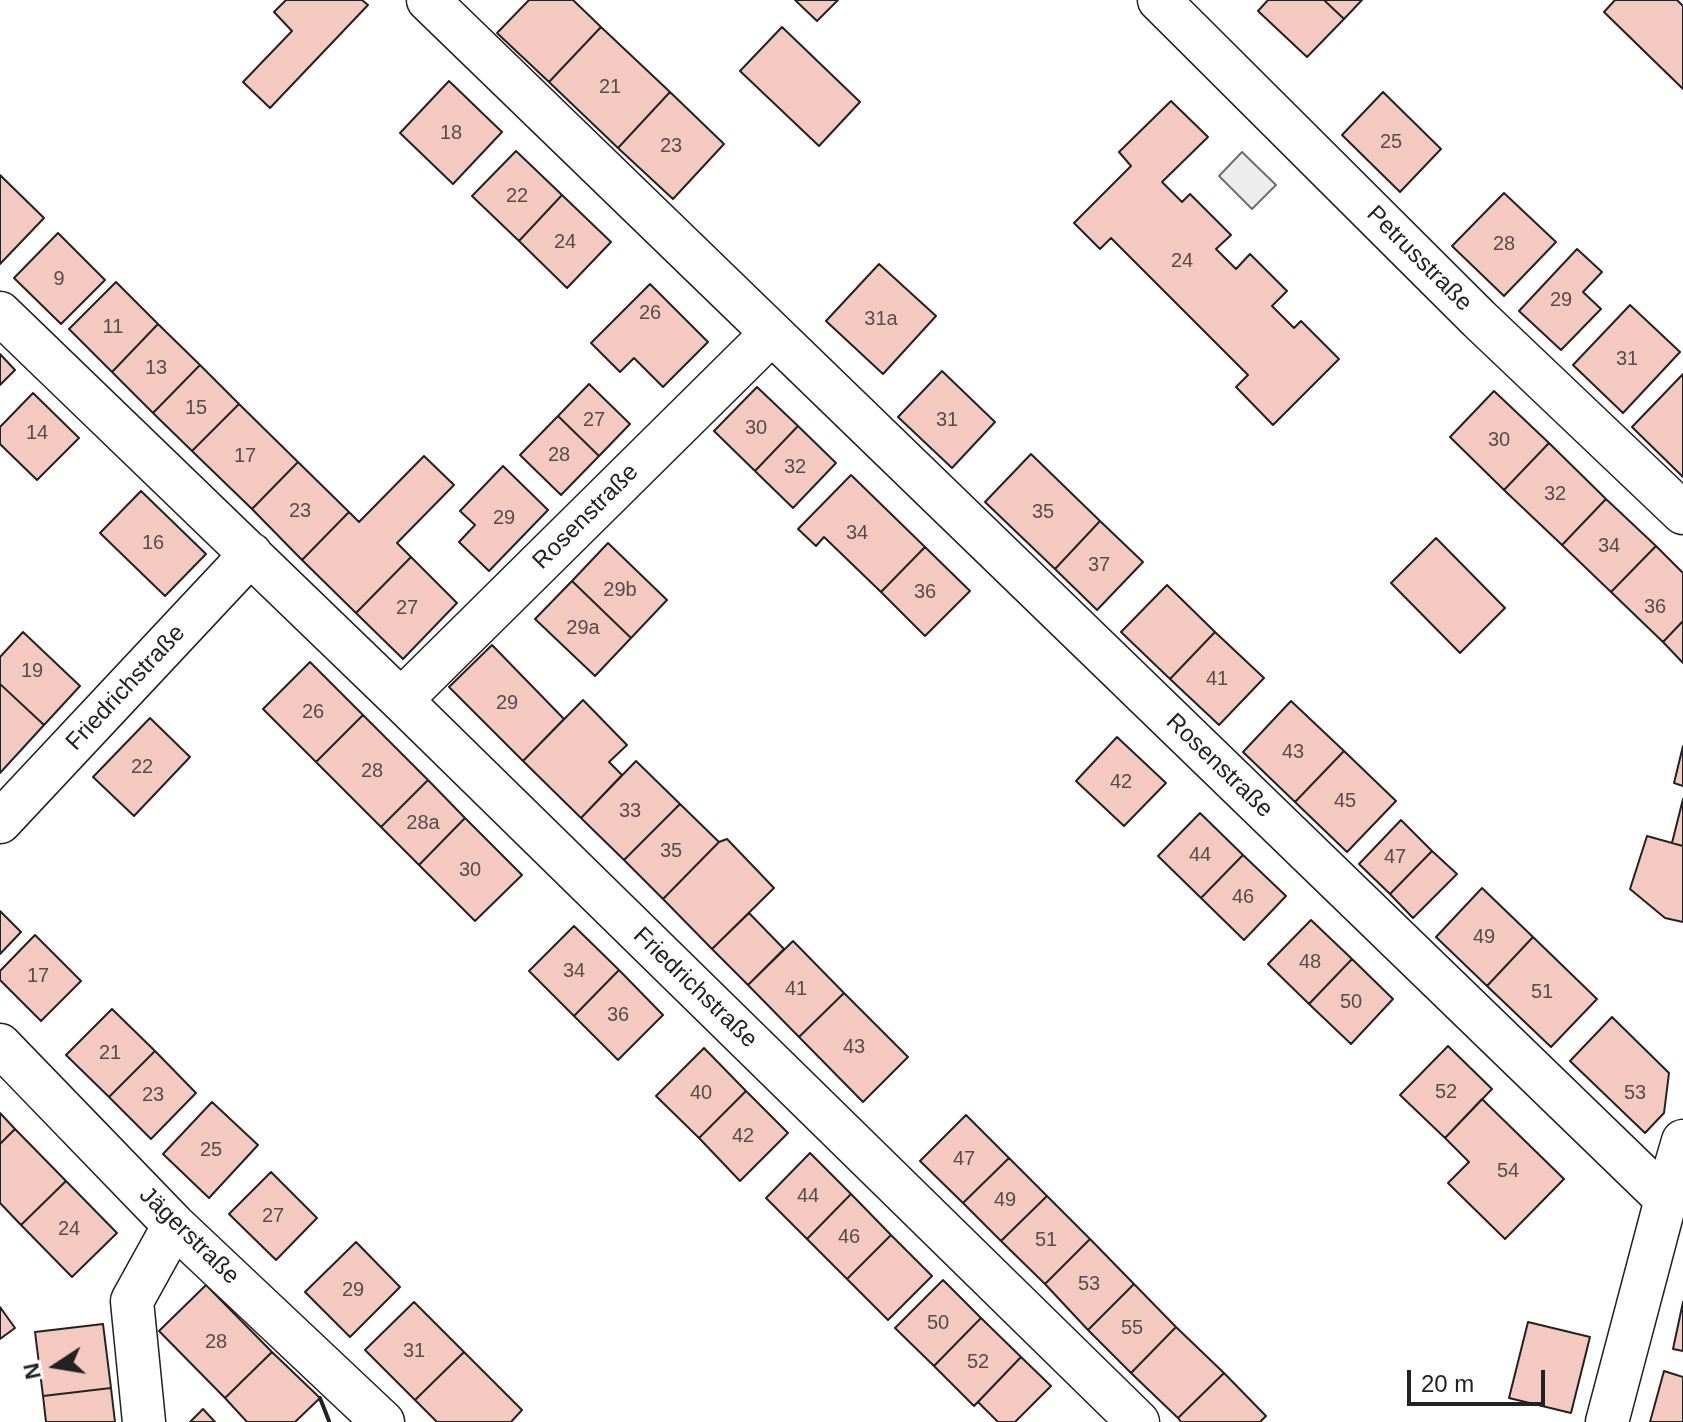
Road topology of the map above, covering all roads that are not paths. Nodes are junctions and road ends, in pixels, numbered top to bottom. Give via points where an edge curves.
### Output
1 (428, 0) edge
2 (1159, 0) edge
3 (0, 313) edge
4 (772, 333) junction
5 (1683, 513) edge
6 (251, 554) junction
7 (401, 700) junction
8 (0, 822) edge
9 (0, 1045) edge
10 (1683, 1141) edge
11 (1666, 1199) junction
12 (174, 1225) junction
13 (144, 1422) edge
14 (383, 1422) edge
15 (1138, 1422) edge
16 (1607, 1422) edge

1 - 4 street, Rosenstraße
2 - 5 street, Petrusstraße via 1479,319
3 - 6 street, Friedrichstraße
4 - 7 street, Rosenstraße
4 - 11 street, Rosenstraße
6 - 7 street, Friedrichstraße
6 - 8 street, Friedrichstraße
7 - 15 street, Friedrichstraße
9 - 12 street, Jägerstraße
10 - 11 street
11 - 16 street
12 - 13 street via 132,1301
12 - 14 street, Jägerstraße

